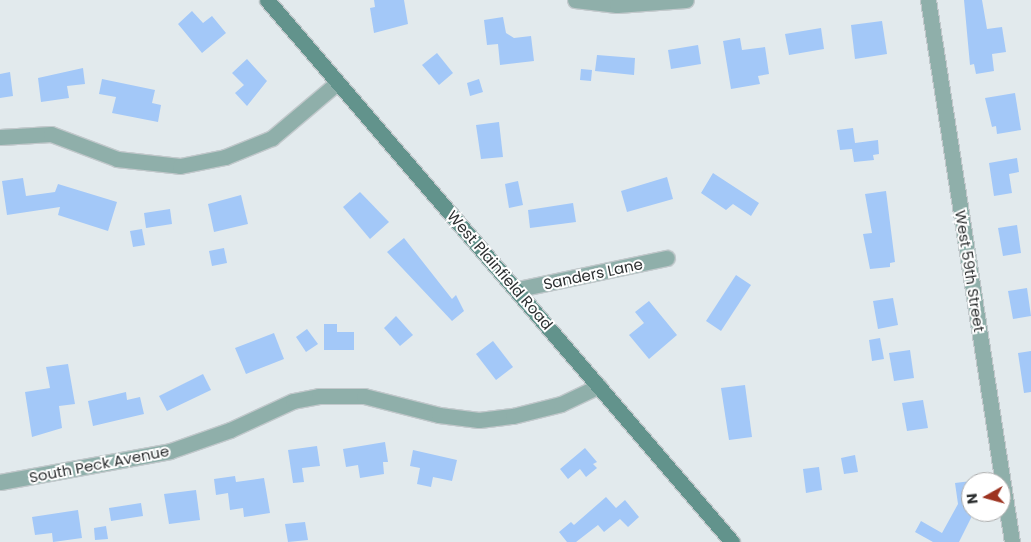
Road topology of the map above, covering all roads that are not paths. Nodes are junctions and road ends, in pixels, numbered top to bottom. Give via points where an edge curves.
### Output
1 (267, 0) edge
2 (575, 0) edge
3 (686, 0) edge
4 (928, 0) edge
5 (337, 83) junction
6 (0, 137) edge
7 (667, 258) dead end
8 (518, 290) junction
9 (599, 386) junction
10 (0, 482) edge
11 (732, 542) edge
12 (1012, 542) edge

1 - 5 main road, West Plainfield Road
2 - 3 street via 617,6
4 - 12 street, West 59th Street
5 - 6 street via 272,138 225,157 180,166 117,159 51,134
5 - 8 main road, West Plainfield Road
7 - 8 street, Sanders Lane
8 - 9 main road, West Plainfield Road
9 - 10 street, South Peck Avenue via 561,404 513,416 479,420 439,415 364,396 320,396 293,401 230,430 170,451
9 - 11 main road, West Plainfield Road

